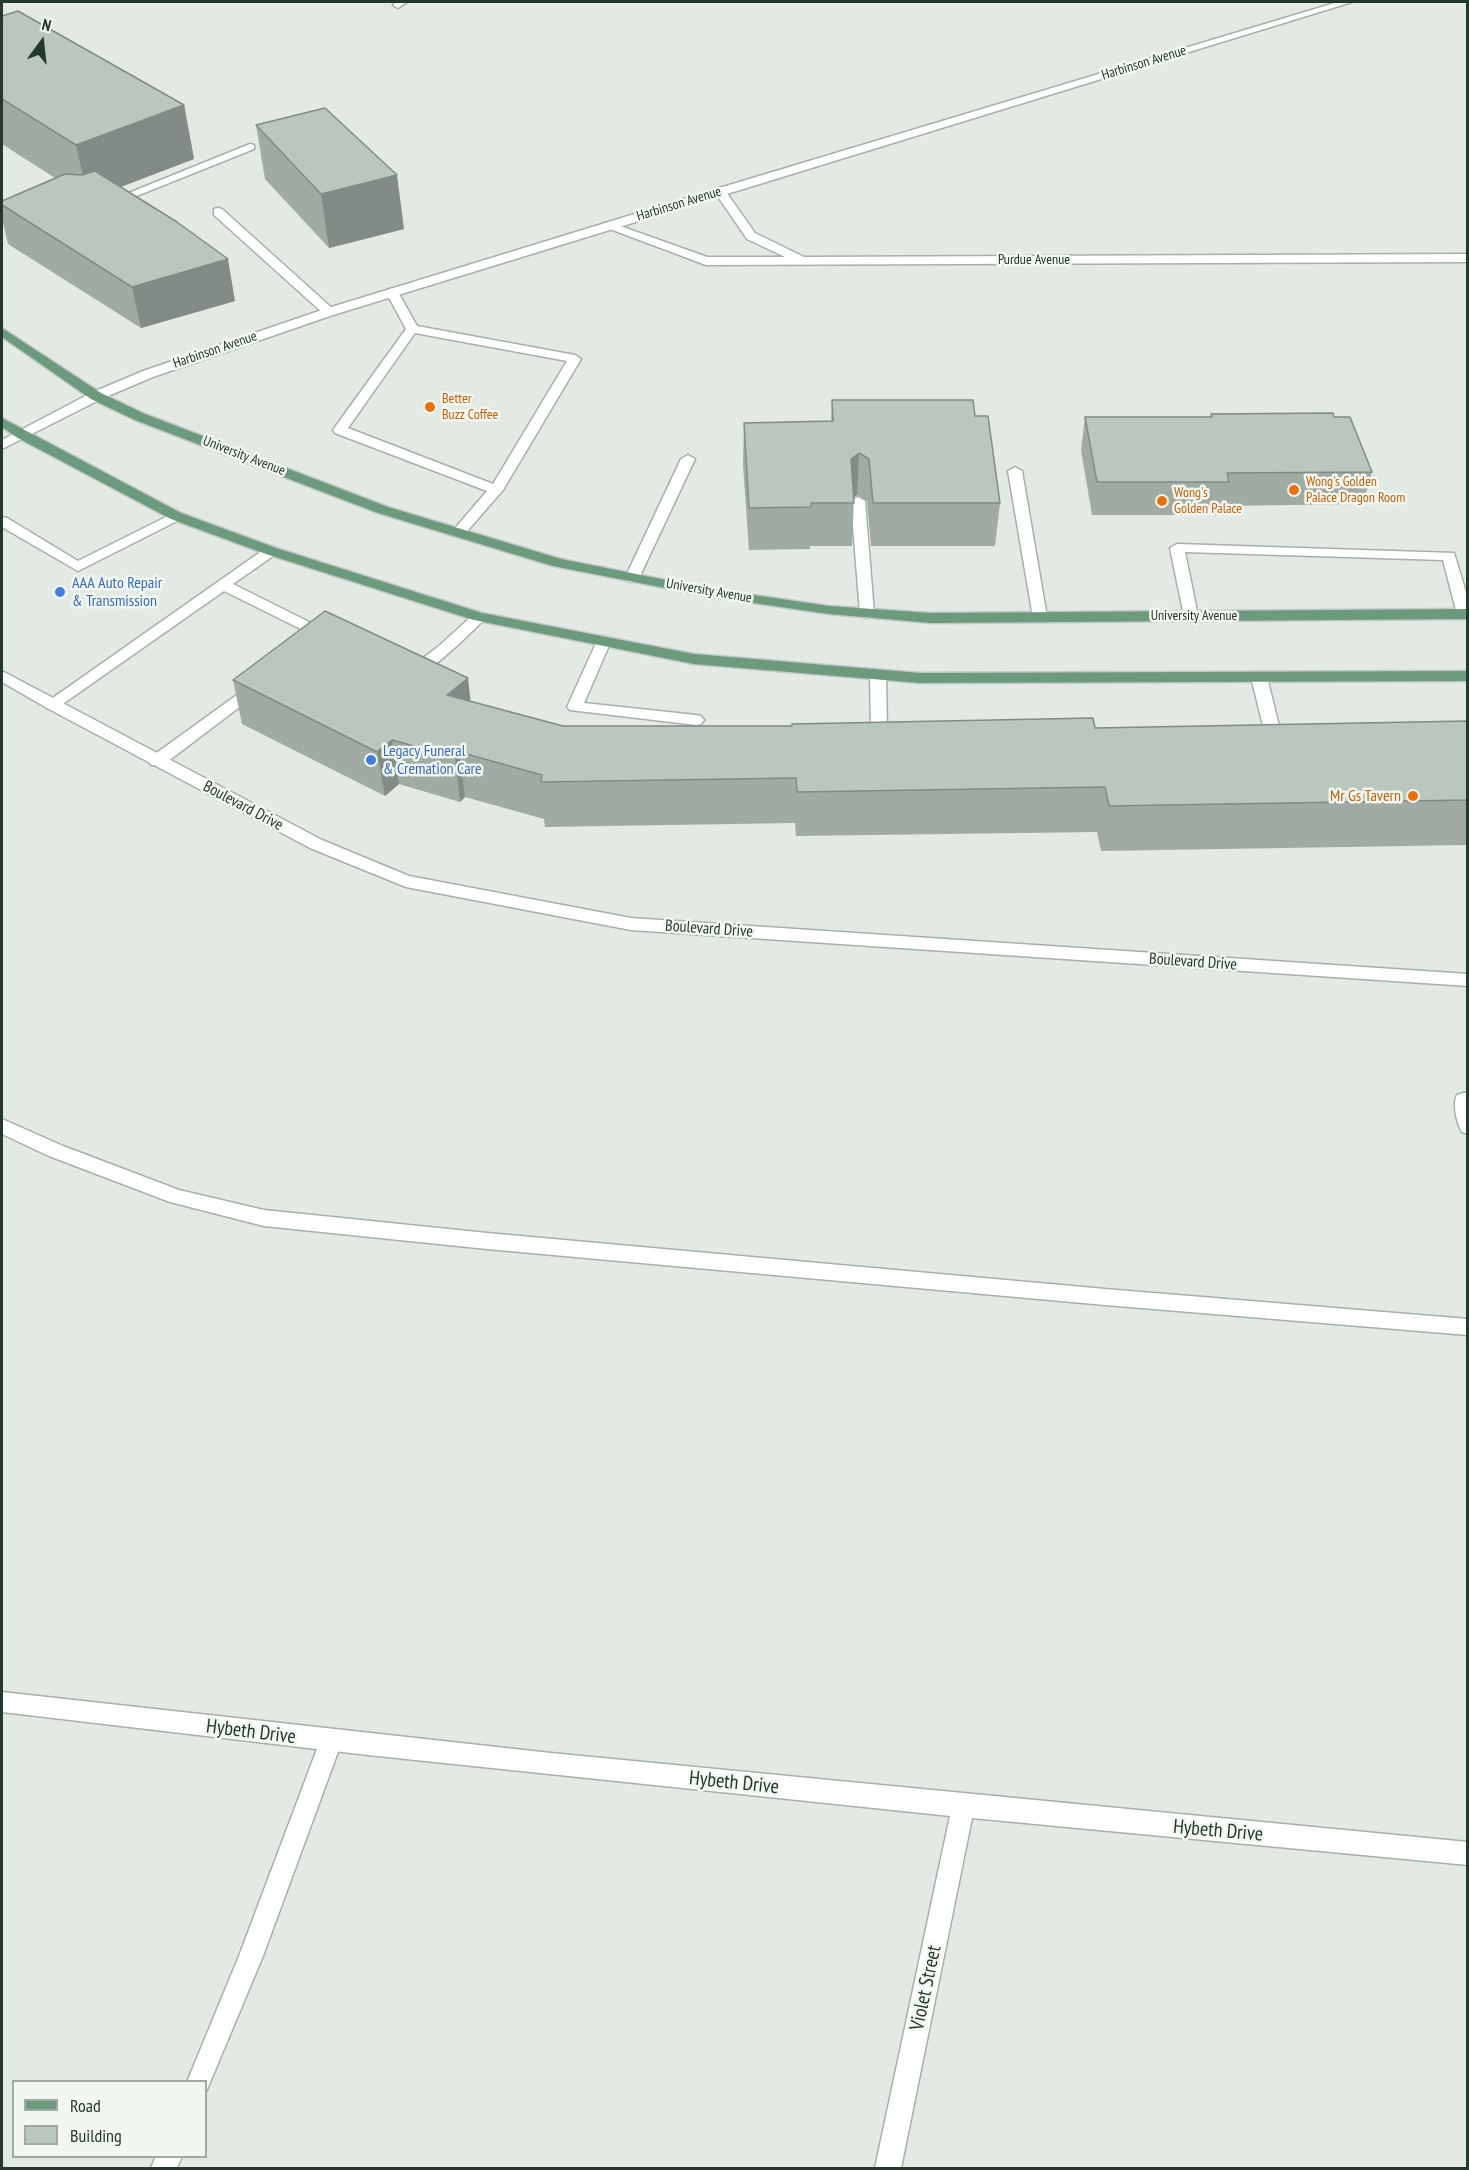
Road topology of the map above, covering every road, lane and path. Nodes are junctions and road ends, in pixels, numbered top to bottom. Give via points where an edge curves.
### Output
1 (1347, 2) edge
2 (250, 147) dead end
3 (720, 191) junction
4 (102, 206) edge
5 (218, 212) dead end
6 (608, 226) junction
7 (1467, 258) edge
8 (803, 261) junction
9 (392, 292) junction
10 (329, 312) junction
11 (412, 329) junction
12 (2, 332) edge
13 (96, 396) junction
14 (2, 422) edge
15 (21, 434) junction
16 (2, 445) edge
17 (688, 459) dead end
18 (1015, 471) dead end
19 (496, 490) junction
20 (858, 501) dead end
21 (176, 516) junction
22 (2, 520) edge
23 (458, 533) junction
24 (271, 551) junction
25 (632, 578) junction
26 (223, 585) junction
27 (867, 613) junction
28 (1466, 614) edge
29 (479, 616) junction
30 (1191, 616) junction
31 (1040, 617) junction
32 (604, 641) junction
33 (307, 649) edge
34 (398, 671) edge
35 (878, 675) junction
36 (2, 676) edge
37 (1467, 676) edge
38 (269, 677) edge
39 (1259, 677) junction
40 (52, 705) junction
41 (696, 720) dead end
42 (1272, 730) edge
43 (879, 731) edge
44 (157, 761) junction
45 (1467, 980) edge
46 (1467, 1100) edge
47 (2, 1126) edge
48 (1467, 1127) edge
49 (1467, 1327) edge
50 (2, 1701) edge
51 (331, 1741) junction
52 (963, 1807) junction
53 (1467, 1854) edge
54 (201, 2080) edge
55 (888, 2169) edge

1 - 3 street, Harbinson Avenue
2 - 4 street
3 - 6 street, Harbinson Avenue
3 - 8 street via 751,236
5 - 10 street
6 - 8 street, Purdue Avenue via 706,261
6 - 9 street, Harbinson Avenue
7 - 8 street, Purdue Avenue
9 - 10 street, Harbinson Avenue
9 - 11 street
10 - 13 street, Harbinson Avenue via 184,360
11 - 19 street via 340,430
11 - 19 street via 575,359
12 - 13 main road, University Avenue
13 - 15 street, Harbinson Avenue
13 - 23 main road, University Avenue via 140,417 383,510
14 - 15 main road
15 - 16 street, Harbinson Avenue
15 - 21 main road
17 - 25 street
18 - 31 street
19 - 23 street
20 - 27 street
21 - 22 street via 78,567
21 - 24 main road
23 - 25 main road, University Avenue via 558,563
24 - 26 street
24 - 29 main road
25 - 27 main road, University Avenue
26 - 33 street via 331,638
26 - 40 street
27 - 31 main road, University Avenue via 931,618
28 - 30 main road, University Avenue
28 - 30 street via 1449,556 1178,548
29 - 32 main road
29 - 34 street via 408,676
30 - 31 main road, University Avenue
32 - 35 main road via 694,659
32 - 41 street via 575,707
35 - 39 main road
35 - 43 street
36 - 40 street, Boulevard Drive
37 - 39 main road
38 - 44 street
39 - 42 street
40 - 44 street, Boulevard Drive
44 - 45 street, Boulevard Drive via 315,844 406,881 631,924
46 - 48 street via 1463,1100
47 - 49 street via 177,1197 264,1218
50 - 51 street, Hybeth Drive
51 - 52 street, Hybeth Drive
51 - 54 street
52 - 53 street, Hybeth Drive
52 - 55 street, Violet Street

